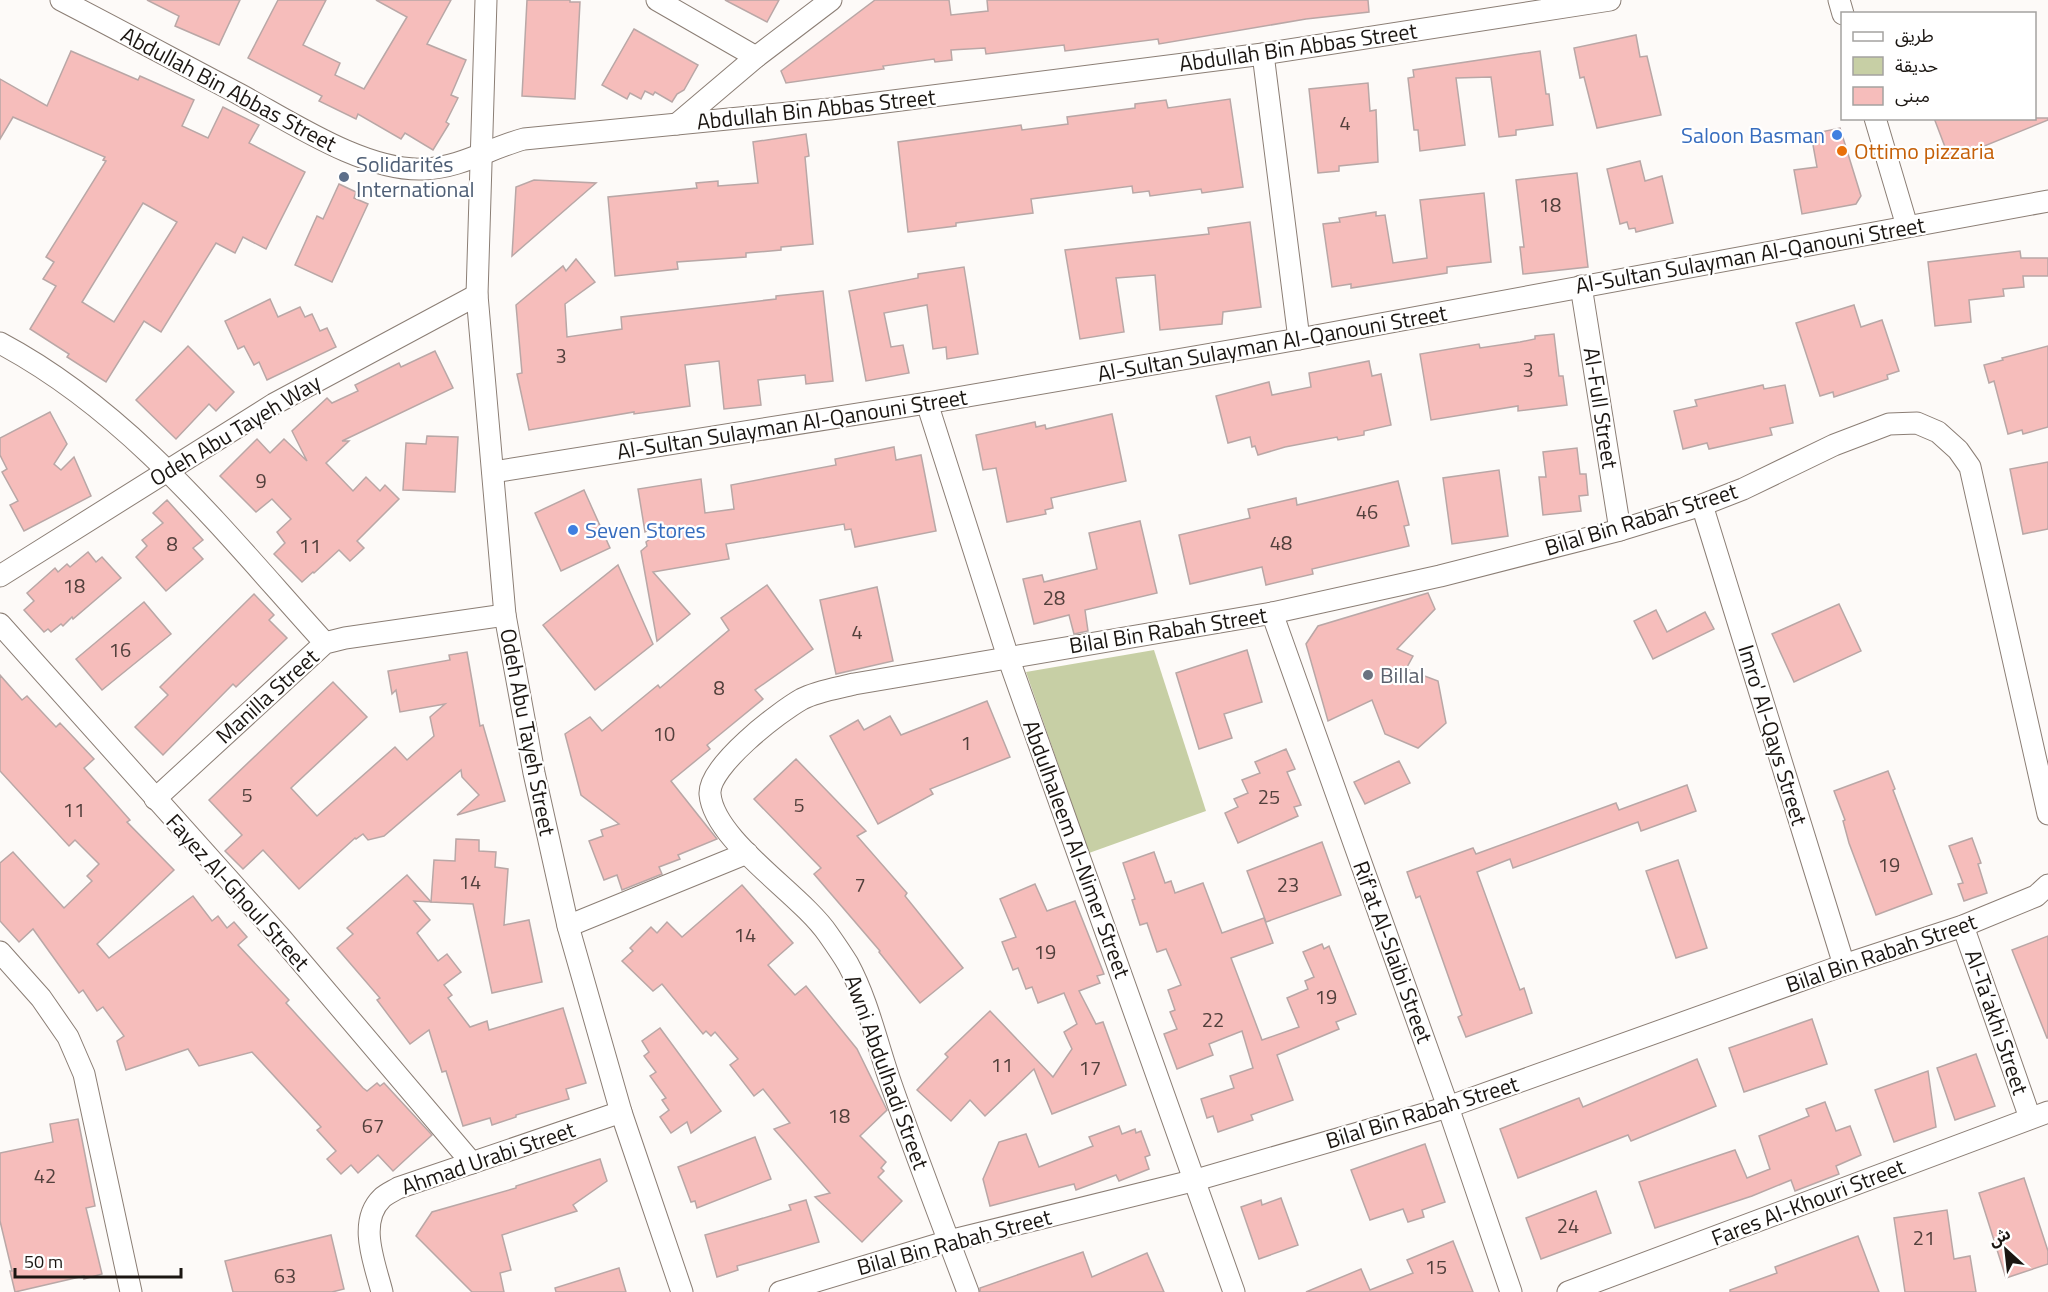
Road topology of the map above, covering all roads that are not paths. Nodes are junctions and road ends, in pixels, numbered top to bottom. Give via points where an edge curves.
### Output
1 (61, 0) edge
2 (486, 0) edge
3 (657, 0) edge
4 (831, 0) edge
5 (1610, 0) edge
6 (1550, 4) edge
7 (1263, 54) junction
8 (756, 57) junction
9 (1876, 120) edge
10 (677, 124) junction
11 (481, 154) junction
12 (2048, 201) edge
13 (1907, 226) junction
14 (1581, 286) junction
15 (477, 295) junction
16 (1299, 339) junction
17 (0, 343) edge
18 (927, 403) junction
19 (168, 471) junction
20 (493, 472) junction
21 (1702, 505) junction
22 (1620, 530) junction
23 (0, 576) edge
24 (1272, 613) junction
25 (506, 615) junction
26 (0, 624) edge
27 (325, 643) junction
28 (1008, 657) junction
29 (155, 799) junction
30 (2048, 814) edge
31 (747, 854) junction
32 (2048, 885) edge
33 (568, 926) junction
34 (1963, 926) junction
35 (0, 952) edge
36 (1844, 965) junction
37 (1448, 1107) junction
38 (621, 1112) junction
39 (2039, 1115) edge
40 (472, 1163) junction
41 (1196, 1180) junction
42 (949, 1241) junction
43 (131, 1292) edge
44 (382, 1292) edge
45 (682, 1292) edge
46 (780, 1292) edge
47 (968, 1292) edge
48 (1234, 1292) edge
49 (1511, 1292) edge
50 (1568, 1292) edge

1 - 11 street, Abdullah Bin Abbas Street via 366,159 394,168 424,170 457,164
2 - 11 street, Odeh Abu Tayeh Street
3 - 8 street
4 - 8 street
5 - 6 street, Abdullah Bin Abbas Street
6 - 7 street, Abdullah Bin Abbas Street
7 - 10 street, Abdullah Bin Abbas Street via 830,109
7 - 16 street
8 - 10 street
9 - 13 street
10 - 11 street, Abdullah Bin Abbas Street via 524,139
11 - 15 street, Odeh Abu Tayeh Street
12 - 13 street, Al-Sultan Sulayman Al-Qanouni Street
13 - 14 street, Al-Sultan Sulayman Al-Qanouni Street
14 - 16 street, Al-Sultan Sulayman Al-Qanouni Street
14 - 22 street, Al-Full Street
15 - 19 street, Odeh Abu Tayeh Way via 274,404
15 - 20 street, Odeh Abu Tayeh Street
16 - 18 street, Al-Sultan Sulayman Al-Qanouni Street
17 - 19 street via 107,415
18 - 20 street, Al-Sultan Sulayman Al-Qanouni Street
18 - 28 street, Abdulhaleem Al-Nimer Street
19 - 23 street, Odeh Abu Tayeh Way
19 - 27 street
20 - 25 street, Odeh Abu Tayeh Street
21 - 22 street, Bilal Bin Rabah Street
21 - 30 street, Bilal Bin Rabah Street via 1889,424 1917,423 1938,432 1970,467
21 - 36 street, Imro' Al-Qays Street
22 - 24 street, Bilal Bin Rabah Street
24 - 28 street, Bilal Bin Rabah Street
24 - 37 street, Rif'at Al-Slaibi Street
25 - 27 street, Manilla Street
25 - 33 street, Odeh Abu Tayeh Street via 534,772
26 - 29 street, Fayez Al-Ghoul Street
27 - 29 street, Manilla Street
28 - 31 street, Awni Abdulhadi Street via 854,684 804,698 775,717 716,773 710,792 720,822
28 - 41 street, Abdulhaleem Al-Nimer Street
29 - 40 street, Fayez Al-Ghoul Street via 281,938
31 - 33 street
31 - 42 street, Awni Abdulhadi Street via 825,929 847,963
32 - 34 street, Bilal Bin Rabah Street via 2036,896
33 - 38 street, Odeh Abu Tayeh Street
34 - 36 street, Bilal Bin Rabah Street
34 - 39 street, Al-Ta’akhi Street
35 - 43 street via 41,998 68,1037 84,1074
36 - 37 street, Bilal Bin Rabah Street
37 - 41 street, Bilal Bin Rabah Street
37 - 49 street, Rif'at Al-Slaibi Street
38 - 40 street, Ahmad Urabi Street
38 - 45 street, Odeh Abu Tayeh Street
39 - 50 street, Fares Al-Khouri Street
40 - 44 street, Ahmad Urabi Street via 398,1188 381,1198 372,1215 369,1235
41 - 42 street, Bilal Bin Rabah Street
41 - 48 street, Abdulhaleem Al-Nimer Street
42 - 46 street, Bilal Bin Rabah Street
42 - 47 street, Awni Abdulhadi Street

